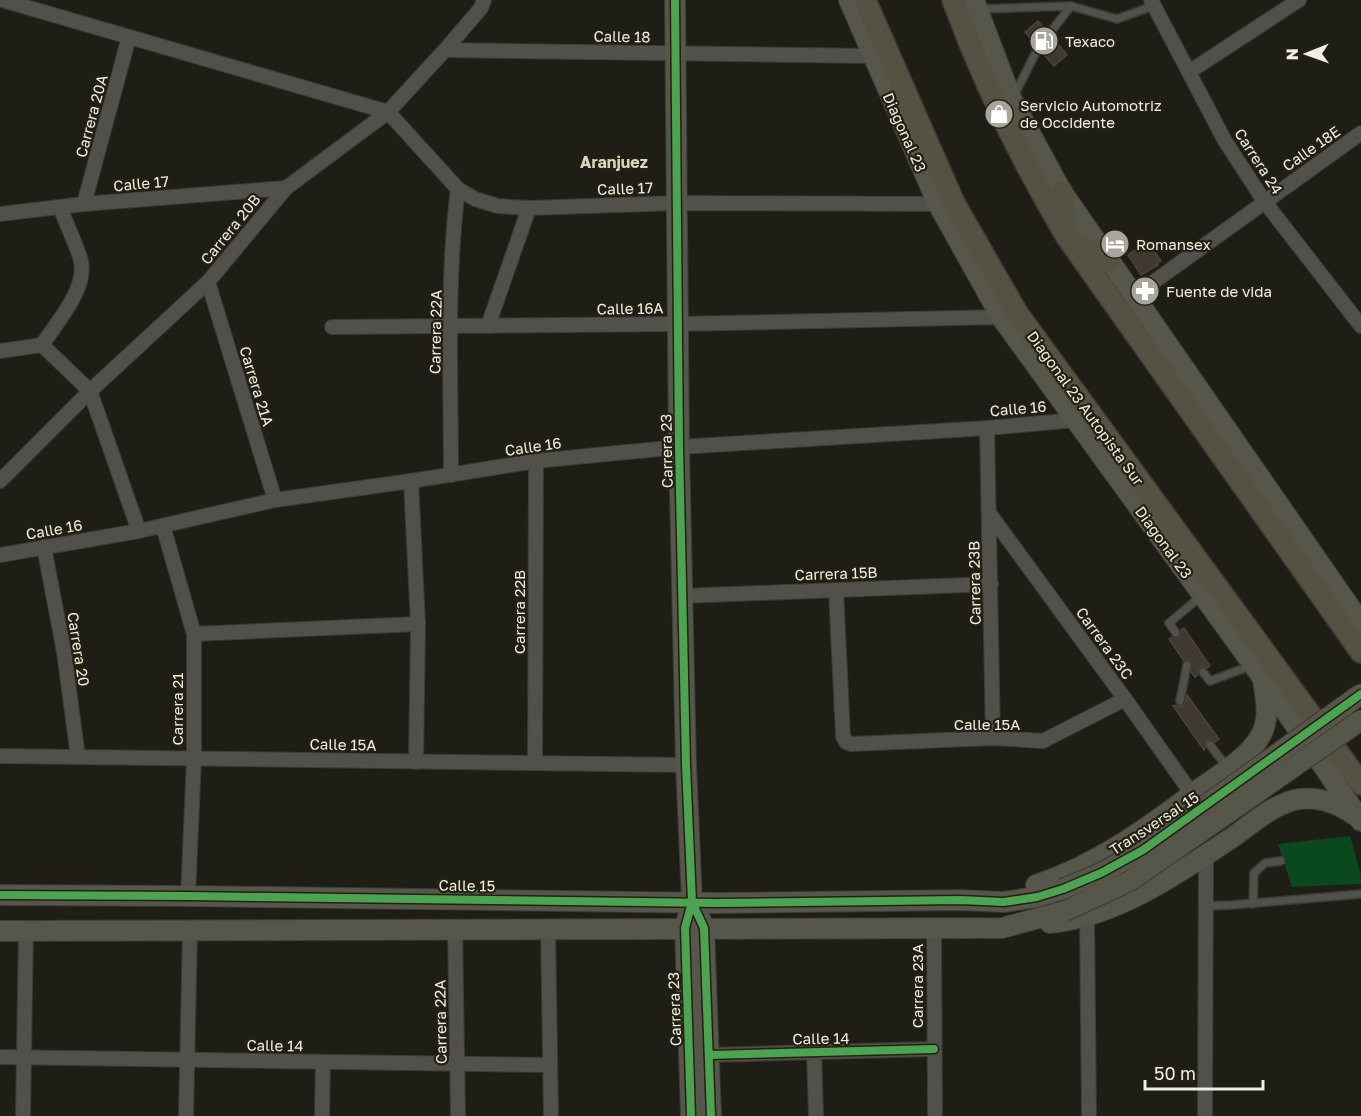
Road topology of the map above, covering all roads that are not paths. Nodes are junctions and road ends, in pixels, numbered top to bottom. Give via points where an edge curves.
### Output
1 (2, 0) edge
2 (484, 0) edge
3 (675, 0) edge
4 (849, 0) edge
5 (865, 0) edge
6 (953, 0) edge
7 (1299, 0) edge
8 (1152, 3) edge
9 (975, 4) edge
10 (45, 6) edge
11 (1071, 6) junction
12 (1049, 34) dead end
13 (129, 37) junction
14 (1038, 48) dead end
15 (445, 50) junction
16 (676, 53) junction
17 (872, 56) junction
18 (1189, 72) junction
19 (1012, 100) junction
20 (388, 112) junction
21 (1361, 133) edge
22 (286, 188) junction
23 (458, 189) junction
24 (1062, 192) junction
25 (1264, 201) junction
26 (677, 203) junction
27 (84, 204) junction
28 (938, 204) junction
29 (60, 207) junction
30 (529, 208) junction
31 (0, 214) edge
32 (1067, 237) junction
33 (1108, 261) junction
34 (208, 282) junction
35 (1134, 296) junction
36 (1001, 316) junction
37 (678, 324) junction
38 (450, 326) junction
39 (488, 326) junction
40 (1361, 326) edge
41 (332, 327) dead end
42 (42, 345) junction
43 (0, 351) edge
44 (90, 391) junction
45 (1076, 420) junction
46 (987, 428) junction
47 (679, 447) junction
48 (536, 460) junction
49 (451, 475) junction
50 (0, 481) edge
51 (411, 481) junction
52 (275, 500) junction
53 (989, 513) junction
54 (163, 526) junction
55 (139, 531) junction
56 (44, 547) junction
57 (0, 555) edge
58 (991, 584) junction
59 (836, 590) junction
60 (682, 596) junction
61 (1202, 596) junction
62 (1359, 617) edge
63 (418, 624) junction
64 (1176, 633) dead end
65 (194, 634) junction
66 (1361, 652) edge
67 (1187, 665) dead end
68 (1257, 671) junction
69 (1203, 672) dead end
70 (1361, 694) edge
71 (1125, 699) junction
72 (1180, 701) dead end
73 (1361, 720) edge
74 (993, 738) junction
75 (1210, 745) dead end
76 (0, 756) edge
77 (78, 757) junction
78 (194, 759) junction
79 (416, 762) junction
80 (535, 763) junction
81 (686, 765) junction
82 (1227, 769) junction
83 (1361, 784) edge
84 (1192, 794) junction
85 (1360, 820) edge
86 (1206, 855) junction
87 (1281, 861) dead end
88 (1361, 894) edge
89 (0, 895) edge
90 (188, 896) junction
91 (934, 900) joint
92 (960, 900) junction
93 (692, 902) junction
94 (1253, 904) junction
95 (1206, 906) junction
96 (1087, 917) junction
97 (455, 928) junction
98 (548, 928) junction
99 (694, 928) junction
100 (934, 928) junction
101 (1002, 928) junction
102 (26, 930) junction
103 (190, 930) junction
104 (0, 931) edge
105 (934, 1049) junction
106 (814, 1052) junction
107 (709, 1055) junction
108 (0, 1057) edge
109 (24, 1057) junction
110 (187, 1060) junction
111 (323, 1062) junction
112 (458, 1063) junction
113 (550, 1065) junction
114 (23, 1116) edge
115 (186, 1116) edge
116 (322, 1116) edge
117 (458, 1116) edge
118 (551, 1116) edge
119 (691, 1116) edge
120 (711, 1116) edge
121 (816, 1116) edge
122 (935, 1116) edge
123 (1089, 1116) edge
124 (1205, 1116) edge

1 - 10 street
2 - 15 street, Carrera 20B
3 - 16 street, Carrera 23
4 - 17 street, Diagonal 23
5 - 83 main road, Diagonal 23 Autopista Sur via 954,203 1017,313
6 - 32 main road via 976,62 1036,185
7 - 18 street
8 - 11 lane via 1117,19
8 - 18 street, Carrera 24
9 - 11 lane
9 - 19 street
10 - 13 street
11 - 12 lane
13 - 20 street
13 - 27 street, Carrera 20A
14 - 19 lane
15 - 16 street, Calle 18
15 - 20 street, Carrera 20B
16 - 17 street, Calle 18
16 - 26 street, Carrera 23
17 - 28 street, Diagonal 23
18 - 25 street, Carrera 24 via 1225,141
19 - 24 street
20 - 22 street, Carrera 20B
20 - 23 street, Calle 17
21 - 25 street, Calle 18E
22 - 27 street, Calle 17
22 - 34 street, Carrera 20B
23 - 30 street, Calle 17 via 498,206
23 - 38 street, Carrera 22A
24 - 32 main road
24 - 33 street
25 - 35 street, Calle 18E
25 - 40 street, Carrera 24
26 - 28 street, Calle 17
26 - 30 street, Calle 17
26 - 37 street, Carrera 23
27 - 29 street, Calle 17
28 - 36 street, Diagonal 23
29 - 31 street, Calle 17
29 - 42 street via 81,261 82,276 78,290
30 - 39 street
32 - 33 main road
32 - 66 main road
33 - 35 street
34 - 44 street, Carrera 20B
34 - 52 street, Carrera 21A
35 - 62 street
36 - 37 street, Calle 16A
36 - 45 street, Diagonal 23
37 - 39 street, Calle 16A
37 - 47 street, Carrera 23
38 - 39 street, Calle 16A
38 - 41 street, Calle 16A
38 - 49 street, Carrera 22A
42 - 43 street
42 - 44 street
44 - 50 street, Carrera 20B
44 - 55 street
45 - 46 street, Calle 16
45 - 61 street, Diagonal 23
46 - 47 street, Calle 16
46 - 53 street, Carrera 23B
47 - 48 street, Calle 16
47 - 60 street, Carrera 23
48 - 49 street, Calle 16
48 - 80 street, Carrera 22B
49 - 51 street, Calle 16
51 - 52 street, Calle 16
51 - 63 street
52 - 54 street, Calle 16
53 - 58 street, Carrera 23B
53 - 71 street, Carrera 23C
54 - 55 street, Calle 16
54 - 65 street, Carrera 21
55 - 56 street, Calle 16
56 - 57 street, Calle 16
56 - 77 street, Carrera 20
58 - 59 street, Carrera 15B
58 - 74 street, Carrera 23B
59 - 60 street, Carrera 15B
59 - 74 street, Calle 15A via 846,742
60 - 81 street, Carrera 23
61 - 64 lane via 1169,623
61 - 68 street, Diagonal 23
63 - 65 street
63 - 79 street
65 - 78 street, Carrera 21
67 - 72 lane
68 - 69 lane via 1210,681
68 - 82 street via 1266,704 1266,722 1254,745
68 - 85 street, Diagonal 23
70 - 92 street, Transversal 15, bridge via 1143,850 1101,873 1037,897 1005,902
71 - 74 street, Calle 15A via 1043,741
71 - 84 street, Carrera 23C
73 - 101 street, bridge via 1130,881 1065,911
75 - 82 lane
76 - 77 street, Calle 15A
77 - 78 street, Calle 15A
78 - 79 street, Calle 15A
78 - 90 street, Carrera 21
79 - 80 street, Calle 15A
80 - 81 street, Calle 15A
81 - 93 street, Carrera 23
82 - 84 street
84 - 92 street via 1130,840 1090,862 1032,886
85 - 86 street via 1323,799 1299,799 1274,809
86 - 95 street
86 - 96 street via 1124,902
87 - 94 lane via 1265,863 1254,873
88 - 94 lane
89 - 90 street, Calle 15
90 - 93 street, Calle 15
91 - 92 street, Transversal 15
91 - 93 street, Calle 15
93 - 99 street, Carrera 23
94 - 95 lane
95 - 124 street
96 - 101 street
96 - 123 street
97 - 98 street
97 - 103 street
97 - 112 street, Carrera 22A
98 - 99 street
98 - 113 street
99 - 100 street
99 - 107 street, Carrera 23
99 - 119 street, Carrera 23
100 - 101 street
100 - 105 street, Carrera 23A
102 - 103 street
102 - 104 street
102 - 109 street
103 - 110 street
105 - 106 street, Calle 14
105 - 122 street, Carrera 23A
106 - 107 street, Calle 14
106 - 121 street
107 - 120 street, Carrera 23
108 - 109 street, Calle 14
109 - 110 street, Calle 14
109 - 114 street
110 - 111 street, Calle 14
110 - 115 street
111 - 112 street, Calle 14
111 - 116 street
112 - 113 street, Calle 14
112 - 117 street, Carrera 22A
113 - 118 street

